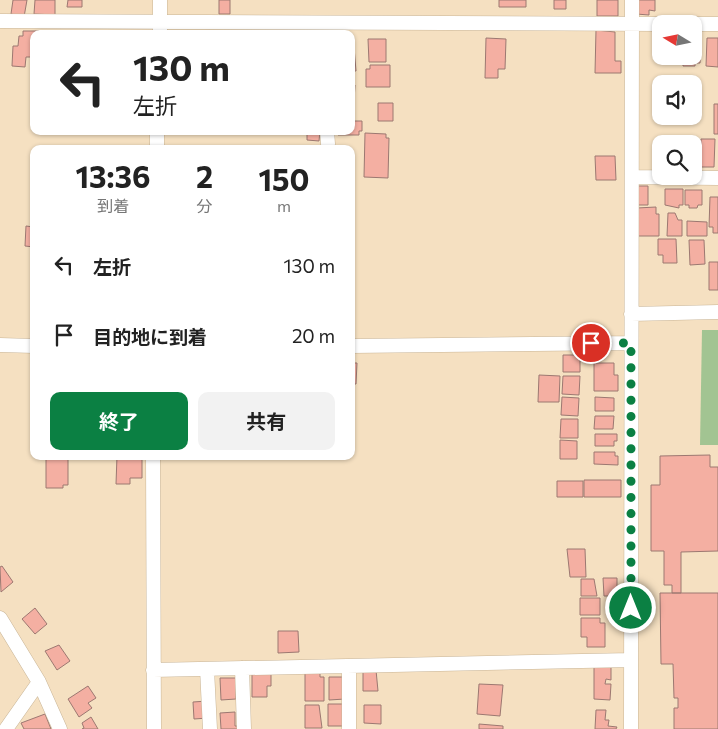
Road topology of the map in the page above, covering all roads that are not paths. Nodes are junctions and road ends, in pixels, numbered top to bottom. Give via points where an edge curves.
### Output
1 (160, 0) edge
2 (632, 0) edge
3 (0, 21) edge
4 (631, 24) junction
5 (652, 24) edge
6 (702, 24) edge
7 (718, 24) edge
8 (160, 28) edge
9 (319, 28) edge
10 (632, 177) junction
11 (718, 178) edge
12 (718, 312) edge
13 (631, 314) junction
14 (631, 343) junction
15 (0, 345) edge
16 (30, 346) edge
17 (355, 346) edge
18 (152, 460) edge
19 (0, 618) edge
20 (631, 660) junction
21 (349, 666) junction
22 (242, 668) junction
23 (206, 669) junction
24 (153, 670) junction
25 (40, 682) junction
26 (6, 729) edge
27 (60, 729) edge
28 (154, 729) edge
29 (210, 729) edge
30 (244, 729) edge
31 (349, 729) edge
32 (630, 729) edge

1 - 8 street
2 - 4 street
3 - 8 street
4 - 5 street
4 - 9 street
4 - 10 street
6 - 7 street
8 - 9 street
10 - 11 street
10 - 13 street
12 - 13 street
13 - 14 street
14 - 17 street
14 - 20 street
15 - 16 street
18 - 24 street
19 - 25 street
20 - 21 street
20 - 32 street
21 - 22 street
21 - 31 street
22 - 23 street
22 - 30 street
23 - 24 street
23 - 29 street
24 - 28 street
25 - 26 street
25 - 27 street

